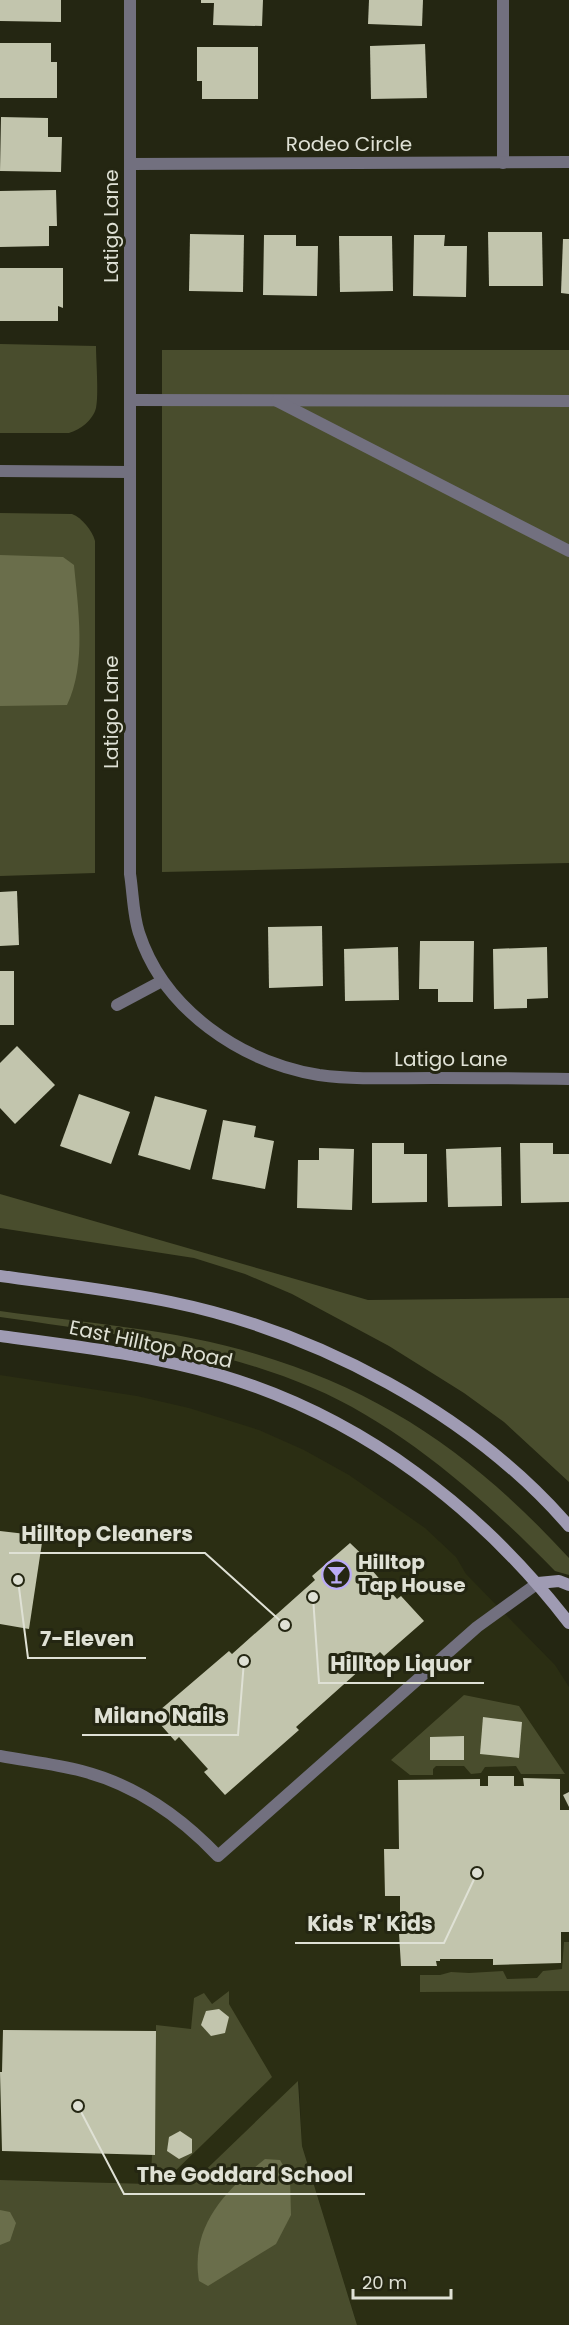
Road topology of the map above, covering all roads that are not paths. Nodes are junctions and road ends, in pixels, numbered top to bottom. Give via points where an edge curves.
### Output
1 (130, 0) edge
2 (503, 0) edge
3 (569, 162) edge
4 (503, 163) junction
5 (130, 164) junction
6 (274, 399) junction
7 (130, 400) junction
8 (569, 401) edge
9 (0, 471) edge
10 (130, 472) junction
11 (569, 551) edge
12 (162, 981) junction
13 (117, 1005) dead end
14 (569, 1079) edge
15 (0, 1276) edge
16 (0, 1336) edge
17 (569, 1526) edge
18 (538, 1583) junction
19 (569, 1586) edge
20 (569, 1623) edge
21 (0, 1756) edge

1 - 5 street, Latigo Lane
2 - 4 street
3 - 4 street, Rodeo Circle
4 - 5 street, Rodeo Circle
5 - 7 street, Latigo Lane
6 - 7 street
6 - 8 street
6 - 11 street
7 - 10 street, Latigo Lane
9 - 10 street
10 - 12 street, Latigo Lane via 130,874 138,931
12 - 13 street
12 - 14 street, Latigo Lane via 189,1011 234,1045 294,1070 341,1077
15 - 17 main road, East Hilltop Road via 170,1301 242,1320 316,1348 366,1371 459,1428 523,1480
16 - 18 main road, East Hilltop Road via 126,1354 195,1369 299,1404 411,1468 481,1524
18 - 19 main road via 559,1581
18 - 20 main road, East Hilltop Road
18 - 21 street via 477,1627 218,1856 177,1817 114,1782 71,1768

